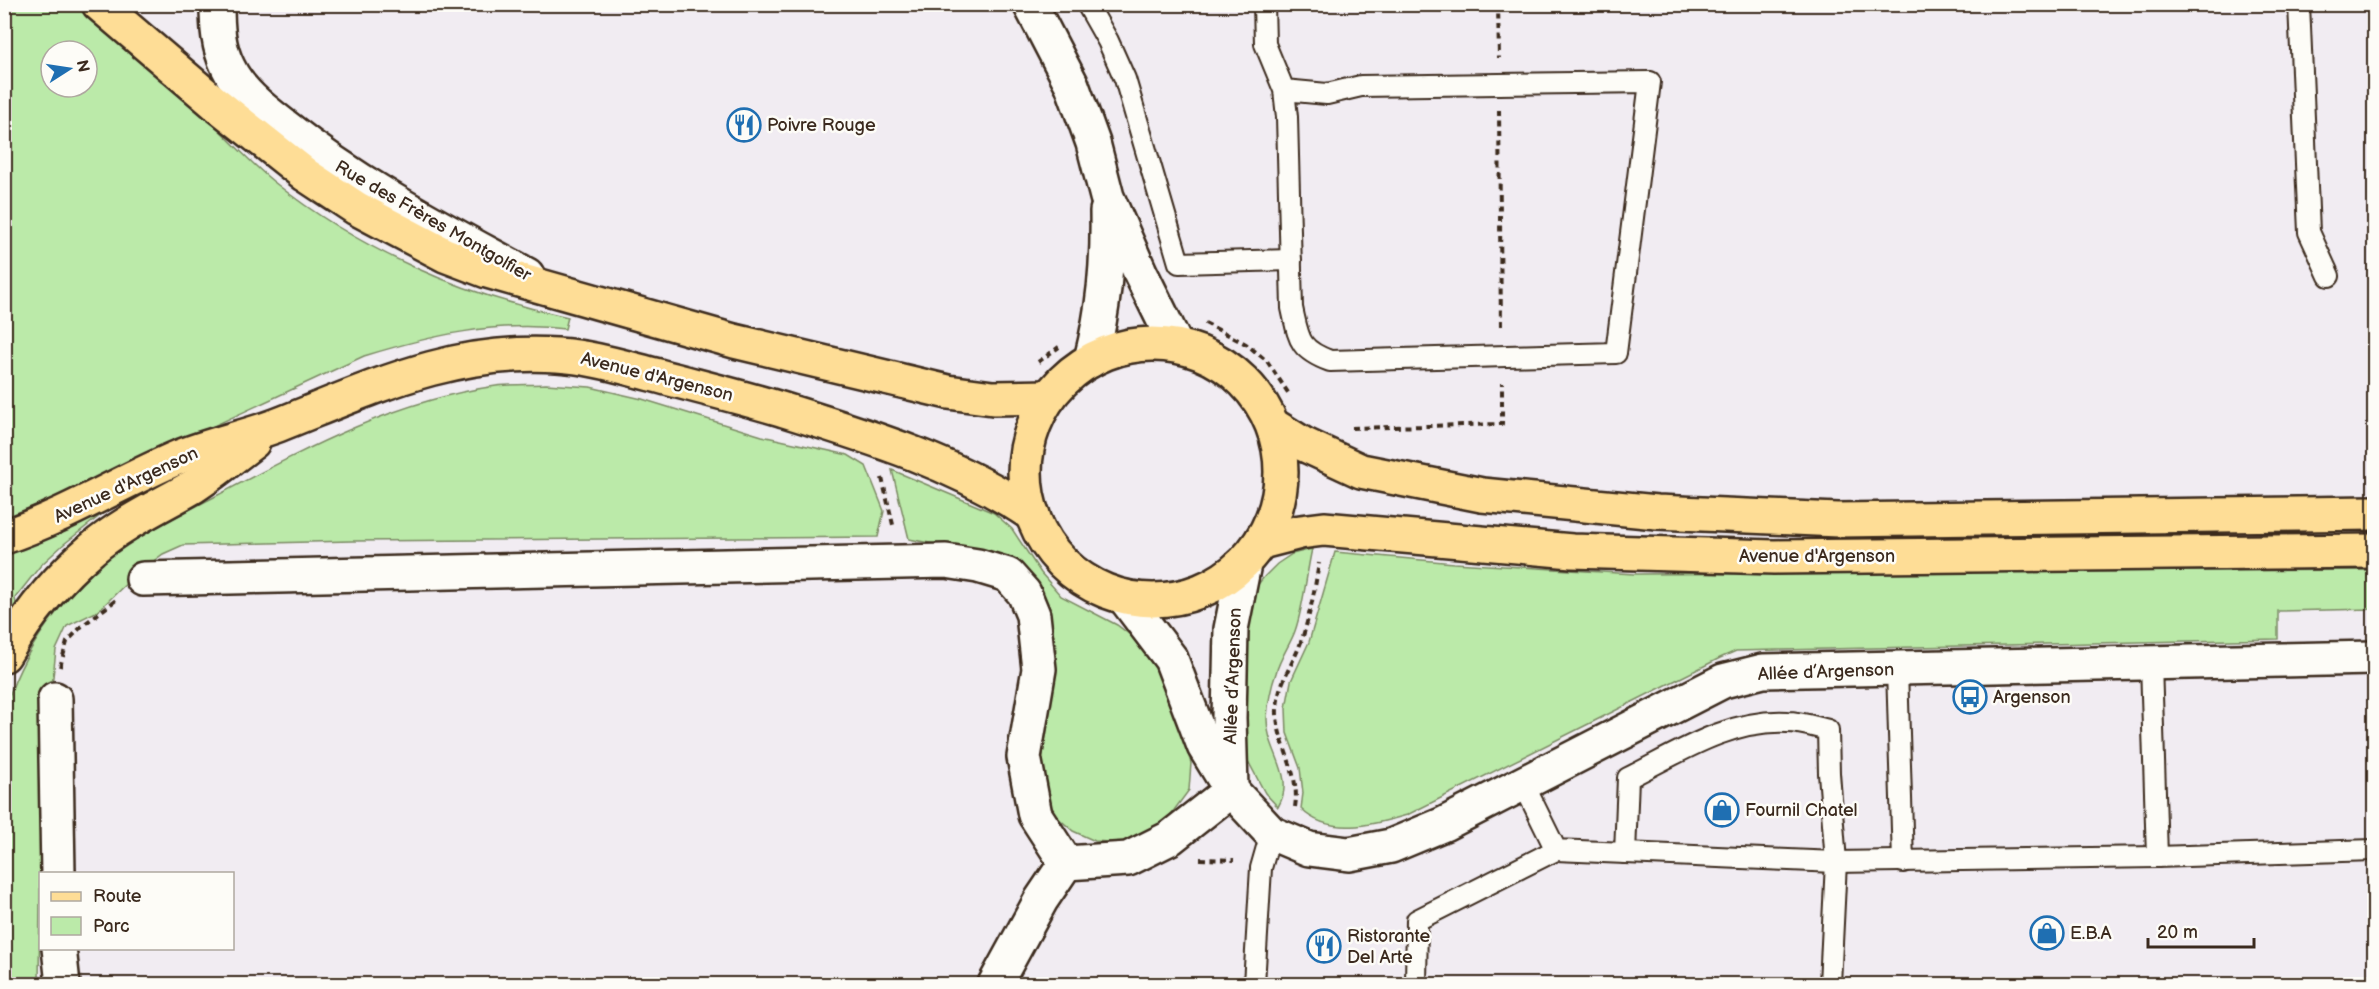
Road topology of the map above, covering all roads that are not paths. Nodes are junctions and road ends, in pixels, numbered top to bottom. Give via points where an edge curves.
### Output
1 (99, 4) edge
2 (124, 4) edge
3 (217, 4) edge
4 (1030, 4) edge
5 (1087, 4) edge
6 (1264, 4) edge
7 (2299, 4) edge
8 (1284, 90) junction
9 (215, 103) junction
10 (1107, 198) junction
11 (1291, 260) junction
12 (2329, 276) dead end
13 (557, 292) junction
14 (1176, 345) junction
15 (1090, 360) junction
16 (1049, 397) junction
17 (276, 425) junction
18 (1274, 426) junction
19 (2374, 513) edge
20 (1033, 515) junction
21 (4, 537) edge
22 (2374, 551) edge
23 (1253, 553) junction
24 (143, 579) road end
25 (1124, 597) junction
26 (4, 655) edge
27 (2374, 658) edge
28 (2151, 663) junction
29 (1897, 669) junction
30 (55, 699) road end
31 (1523, 783) junction
32 (1231, 790) junction
33 (1270, 832) junction
34 (1556, 849) junction
35 (2374, 850) edge
36 (1625, 853) junction
37 (2157, 857) junction
38 (1836, 862) junction
39 (1903, 862) junction
40 (1066, 863) junction
41 (58, 872) edge
42 (59, 950) edge
43 (63, 984) edge
44 (995, 984) edge
45 (1254, 984) edge
46 (1416, 984) edge
47 (1830, 984) edge

1 - 9 main road
2 - 9 main road
3 - 13 street, Rue des Frères Montgolfier via 218,35 228,67 243,90 266,112 373,190
4 - 10 street via 1072,85 1093,142
5 - 11 lane via 1125,79 1179,262
6 - 8 lane via 1266,44
7 - 12 lane via 2309,232
8 - 11 lane
8 - 11 lane via 1327,94 1362,86 1650,82 1616,353 1330,362 1311,354 1298,336 1292,308
9 - 13 main road via 306,175 375,219 445,255
10 - 14 street
10 - 15 street via 1107,279
13 - 16 main road via 734,341 948,392 993,398
14 - 15 main road via 1132,345
14 - 18 main road via 1208,355 1235,373 1258,397
15 - 16 main road
16 - 20 main road via 1030,434 1025,475
17 - 20 main road, Avenue d'Argenson via 362,390 443,365 488,356 558,355 597,360 752,400 879,440 1003,495
17 - 21 main road, Avenue d'Argenson via 180,457 89,502
17 - 26 main road via 196,484 93,548 56,584
18 - 19 main road, Avenue d'Argenson via 1361,471 1482,495 1657,512 1838,519
18 - 23 main road via 1282,465 1277,506
20 - 25 main road via 1047,544 1067,568 1094,586
22 - 23 main road, Avenue d'Argenson via 1774,557 1572,551 1324,529 1300,532
23 - 25 main road via 1209,588 1167,600
23 - 32 street, Allée d’Argenson via 1231,630
24 - 40 street via 946,561 1008,575 1024,593 1033,615 1037,642 1039,669 1024,757 1028,786 1035,815
25 - 32 street, Allée d’Argenson via 1171,659 1204,746
27 - 28 street, Allée d’Argenson
28 - 29 street, Allée d’Argenson
28 - 37 lane
29 - 31 street, Allée d’Argenson via 1763,671 1723,681
29 - 39 lane
30 - 41 street
31 - 33 street, Allée d’Argenson via 1391,846 1349,854 1309,849
31 - 34 lane
32 - 33 street, Allée d’Argenson
32 - 40 street via 1170,838 1128,859
33 - 45 lane via 1261,868
34 - 36 lane
34 - 46 lane via 1417,920
35 - 37 lane
36 - 38 lane
36 - 38 lane via 1628,778 1708,738 1748,724 1788,722 1828,730
37 - 39 lane
38 - 39 lane
38 - 47 lane
40 - 44 street
42 - 43 street

